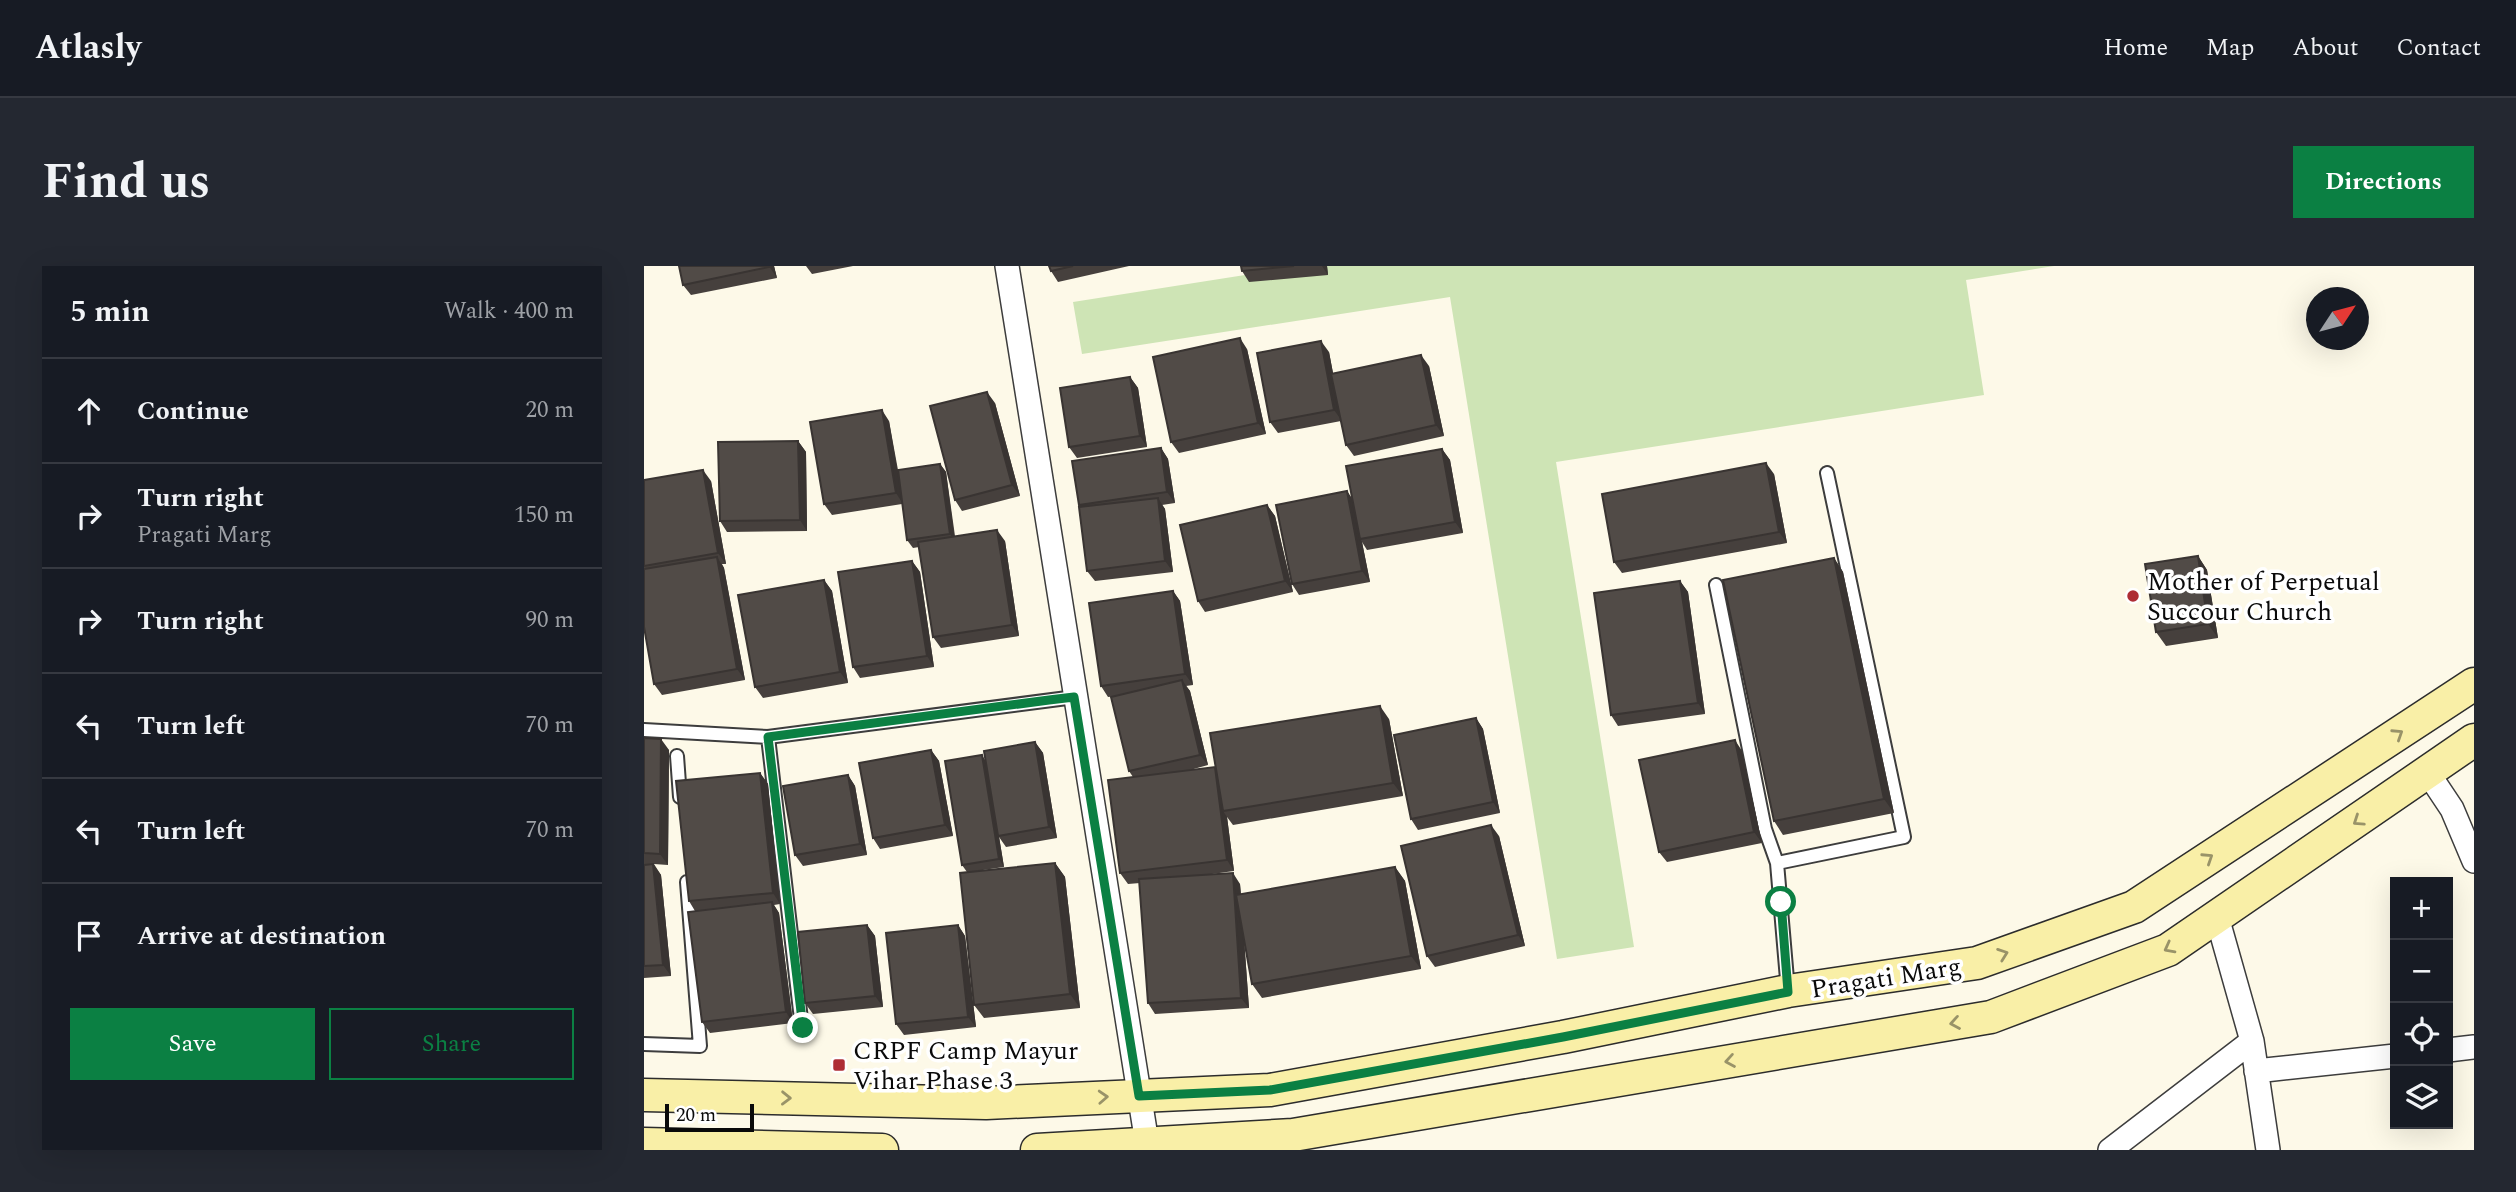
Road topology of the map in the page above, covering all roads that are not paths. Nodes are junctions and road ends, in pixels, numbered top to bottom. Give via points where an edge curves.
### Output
1 (1007, 266) edge
2 (1827, 473) dead end
3 (1716, 585) dead end
4 (2474, 684) edge
5 (1074, 697) junction
6 (644, 730) edge
7 (768, 737) junction
8 (2474, 740) edge
9 (677, 756) dead end
10 (2428, 773) junction
11 (681, 811) edge
12 (2474, 861) edge
13 (1777, 863) junction
14 (686, 866) edge
15 (2217, 917) junction
16 (1788, 992) junction
17 (803, 1028) dead end
18 (2252, 1041) junction
19 (644, 1044) edge
20 (2474, 1047) edge
21 (2453, 1049) edge
22 (2390, 1057) edge
23 (2256, 1071) junction
24 (644, 1095) edge
25 (1139, 1096) junction
26 (1147, 1143) junction
27 (644, 1144) edge
28 (882, 1150) edge
29 (1037, 1150) edge
30 (2110, 1150) edge
31 (2268, 1150) edge

1 - 5 street
2 - 13 lane via 1905,837
3 - 13 lane via 1765,829
16 -> 4 main road, Pragati Marg via 1978,963 2134,906
5 - 7 lane
5 - 25 street
6 - 7 lane
7 - 17 lane
8 - 10 main road
9 - 11 lane
10 - 12 street via 2452,809
10 -> 15 main road
13 - 16 lane
14 - 19 lane via 700,1045
15 - 18 street
15 -> 26 main road via 2168,950 1991,1017 1293,1135
16 - 25 main road, Pragati Marg via 1270,1090
18 - 23 street
18 - 30 street
20 - 21 street
22 - 23 street
23 - 31 street
24 -> 25 main road, Pragati Marg via 986,1102
25 - 26 street
26 - 29 main road
27 - 28 main road

